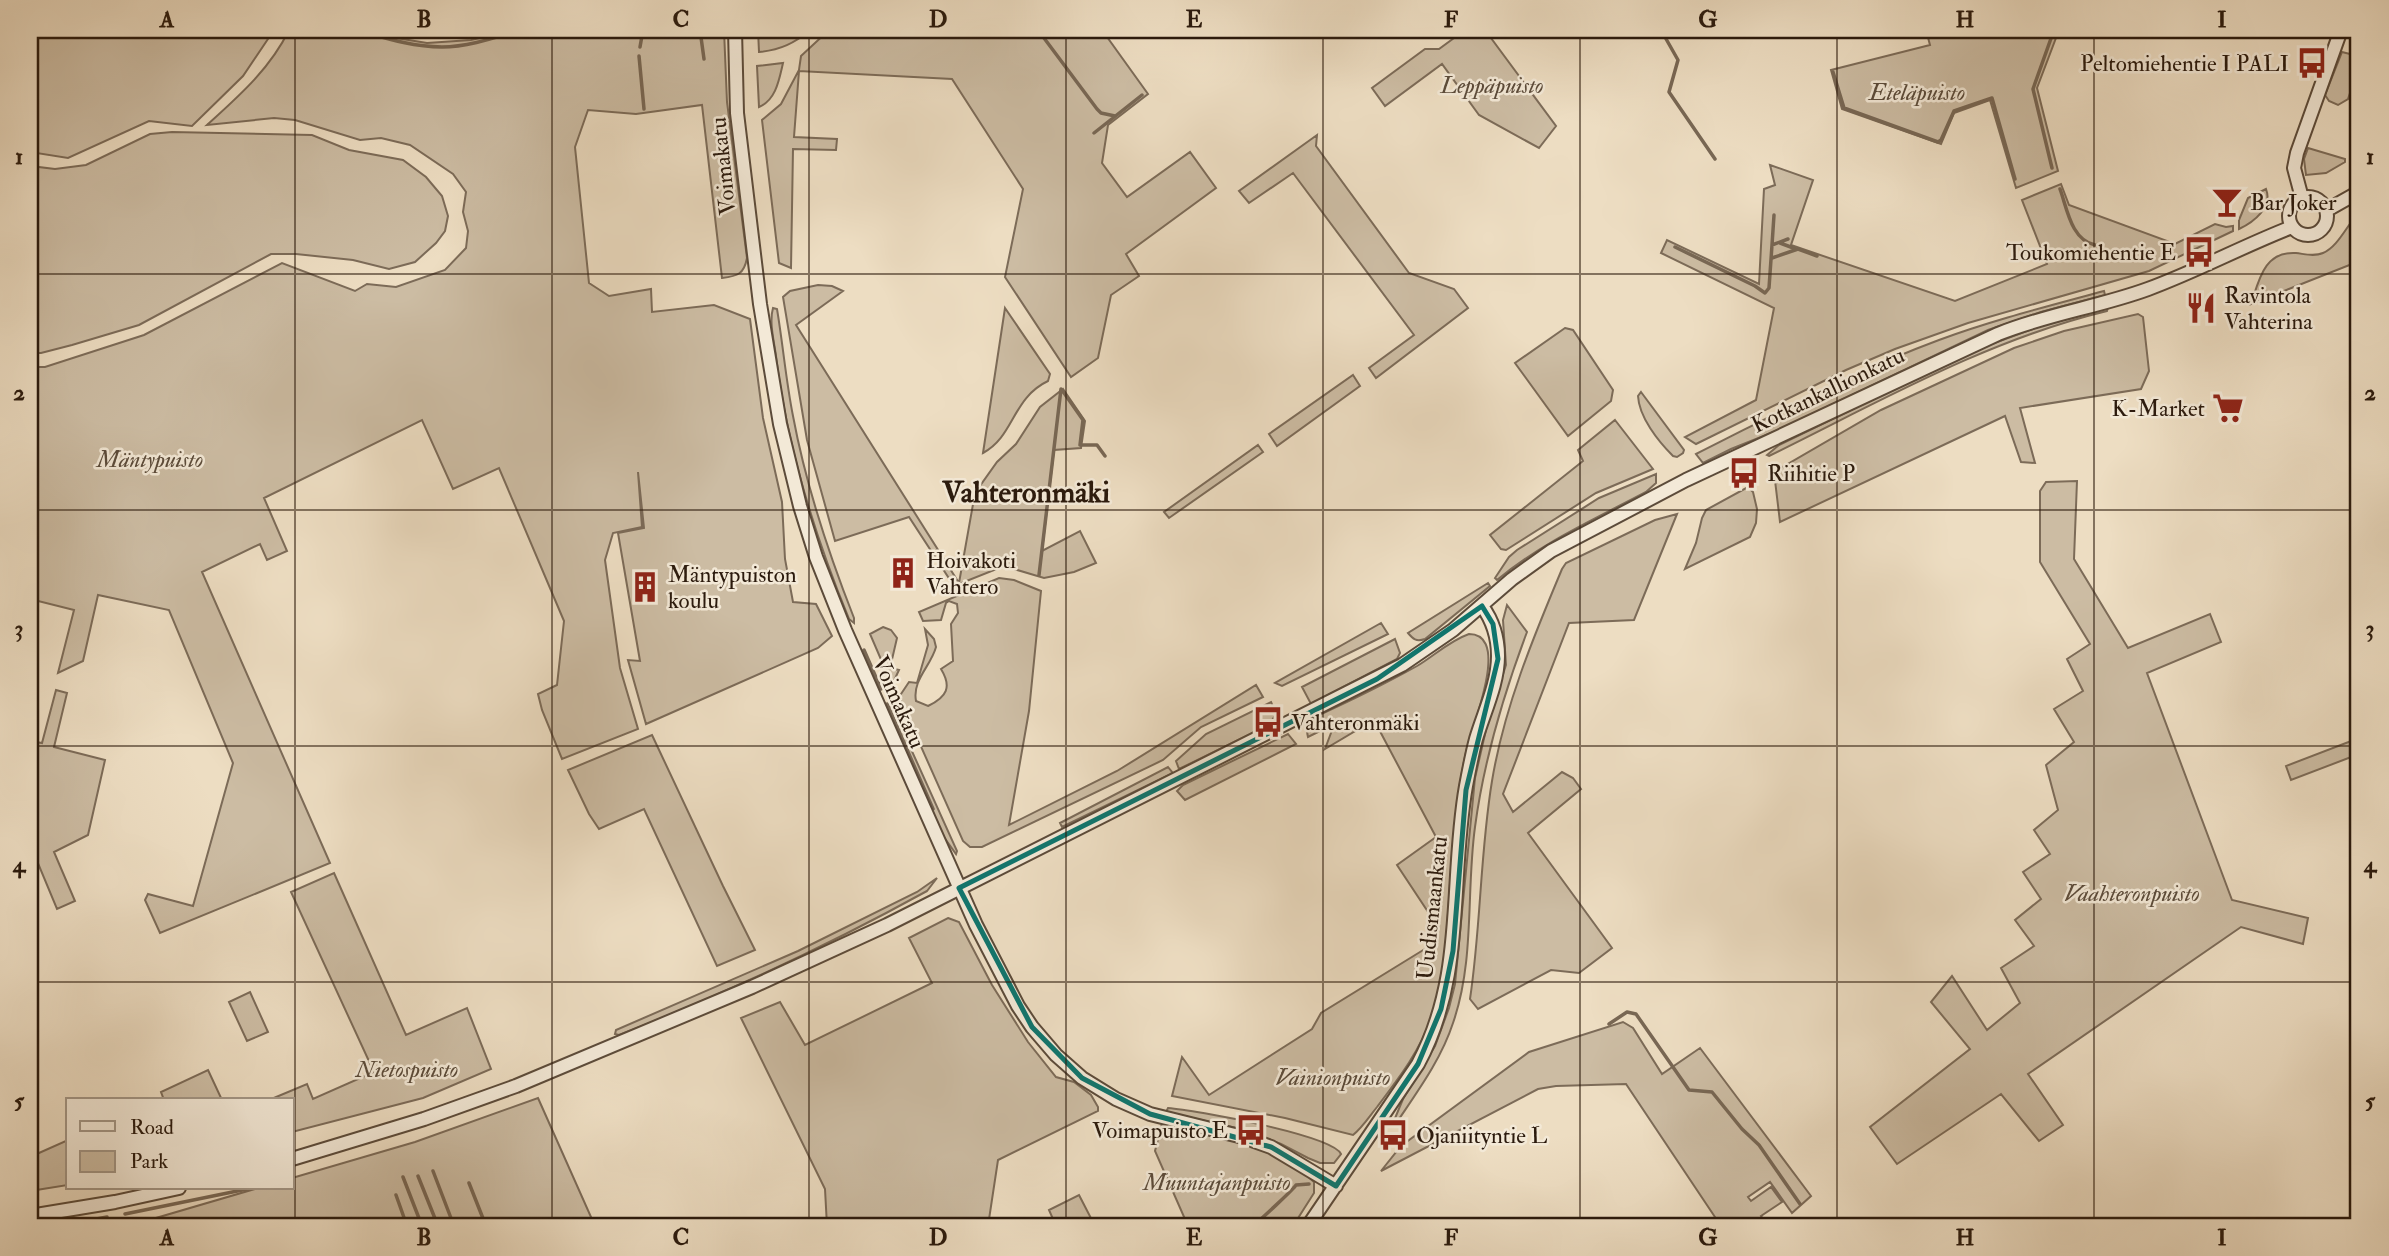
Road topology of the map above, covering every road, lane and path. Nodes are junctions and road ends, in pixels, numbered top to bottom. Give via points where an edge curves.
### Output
1 (735, 30) edge
2 (2341, 30) edge
3 (2359, 192) edge
4 (2302, 198) junction
5 (2327, 210) junction
6 (2292, 227) junction
7 (1482, 606) junction
8 (959, 888) junction
9 (294, 1158) edge
10 (1336, 1186) junction
11 (170, 1190) edge
12 (30, 1216) edge
13 (1308, 1226) edge

1 - 8 street, Voimakatu via 737,113 762,316 780,424 800,506 849,641
2 - 4 street via 2297,153 2294,167
3 - 5 street
4 - 5 street via 2318,200
4 - 6 street via 2290,211
5 - 6 street via 2326,224 2315,234 2301,234
6 - 7 street, Kotkankallionkatu via 2154,287 2021,325 1961,349 1686,480 1551,551
7 - 8 street, Kotkankallionkatu via 1416,656
7 - 10 street, Uudismaankatu via 1493,624 1498,660 1466,790 1453,951 1441,1009 1418,1064
8 - 9 street, Kotkankallionkatu via 828,954 545,1075 424,1119
8 - 10 street, Voimakatu via 1018,1006 1056,1055 1082,1078 1150,1114 1271,1147
10 - 13 street, Uudismaankatu
11 - 12 street

